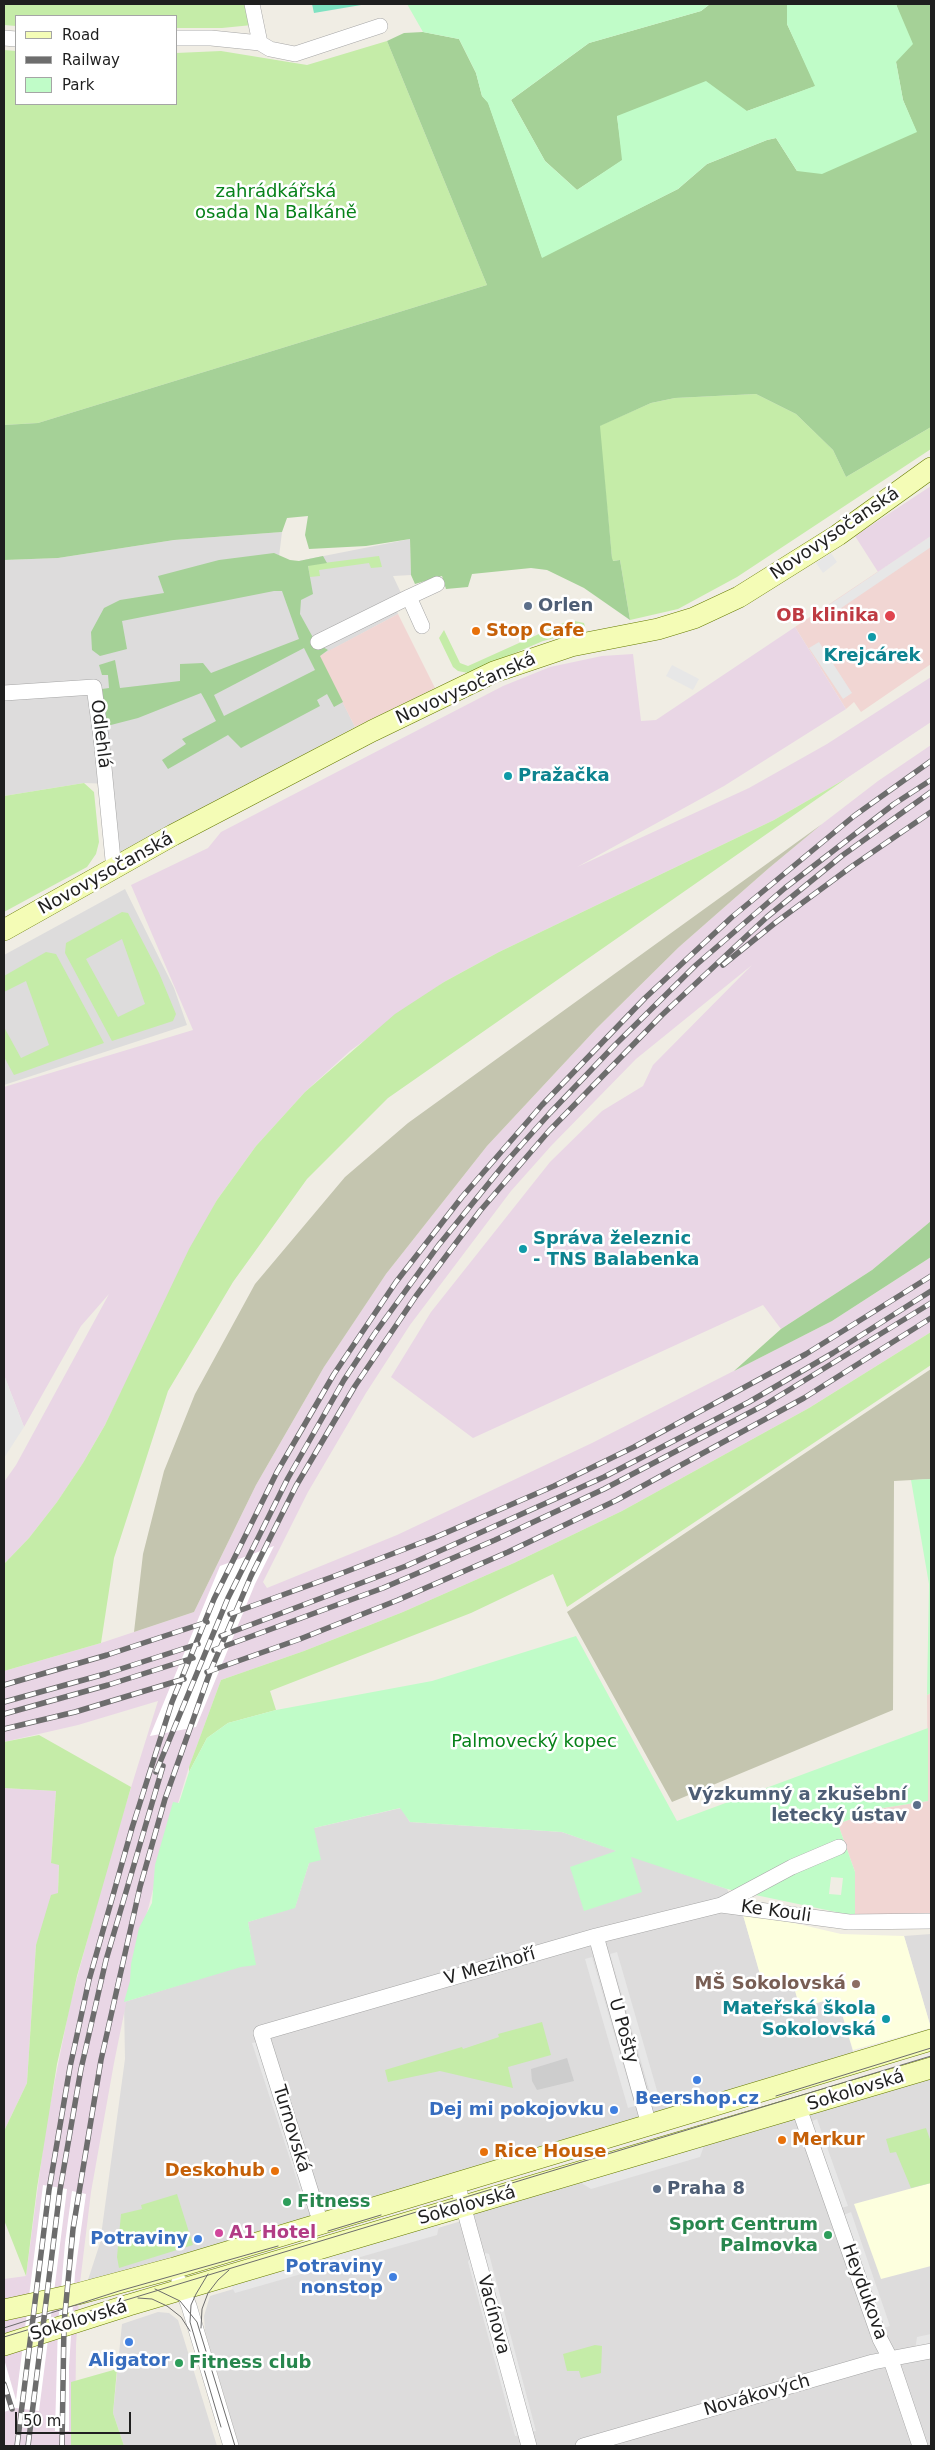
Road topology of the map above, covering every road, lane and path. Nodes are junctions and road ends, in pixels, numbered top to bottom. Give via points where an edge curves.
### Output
1 (252, 4) edge
2 (380, 26) dead end
3 (178, 38) edge
4 (260, 43) junction
5 (931, 468) edge
6 (437, 584) dead end
7 (409, 597) junction
8 (422, 626) dead end
9 (318, 642) dead end
10 (4, 693) edge
11 (114, 870) junction
12 (4, 930) edge
13 (839, 1847) dead end
14 (721, 1905) junction
15 (931, 1920) edge
16 (596, 1936) junction
17 (261, 2033) joint
18 (931, 2040) edge
19 (931, 2068) edge
20 (799, 2108) junction
21 (649, 2125) junction
22 (457, 2183) junction
23 (464, 2207) junction
24 (321, 2224) junction
25 (174, 2268) junction
26 (186, 2298) junction
27 (4, 2310) edge
28 (4, 2345) edge
29 (931, 2351) edge
30 (891, 2360) junction
31 (231, 2446) edge
32 (529, 2446) edge
33 (583, 2446) edge
34 (920, 2446) edge

1 - 4 street
2 - 4 street via 295,54 270,49
3 - 4 street
5 - 11 main road, Novovysočanská via 838,535 739,597 694,618 658,629 571,646 494,672 364,735 173,835
6 - 7 street
7 - 8 street
7 - 9 street
10 - 11 street, Odlehlá via 94,687
11 - 12 main road, Novovysočanská
13 - 14 street, Ke Kouli via 792,1867
14 - 15 street, Ke Kouli via 850,1922
14 - 16 street, V Mezihoří
16 - 17 street, V Mezihoří
16 - 21 street, U Pošty
17 - 24 street, Turnovská
18 - 21 main road, Sokolovská
19 - 20 main road, Sokolovská
20 - 23 main road, Sokolovská
20 - 30 street, Heydukova via 880,2339
21 - 22 main road, Sokolovská
22 - 23 street, Vacínova
22 - 24 main road, Sokolovská
23 - 26 main road, Sokolovská
23 - 32 street, Vacínova
24 - 25 main road, Sokolovská
25 - 26 street
25 - 27 main road, Sokolovská
26 - 28 main road, Sokolovská
26 - 31 street
29 - 30 street, Novákových
30 - 33 street, Novákových
30 - 34 street, Heydukova

